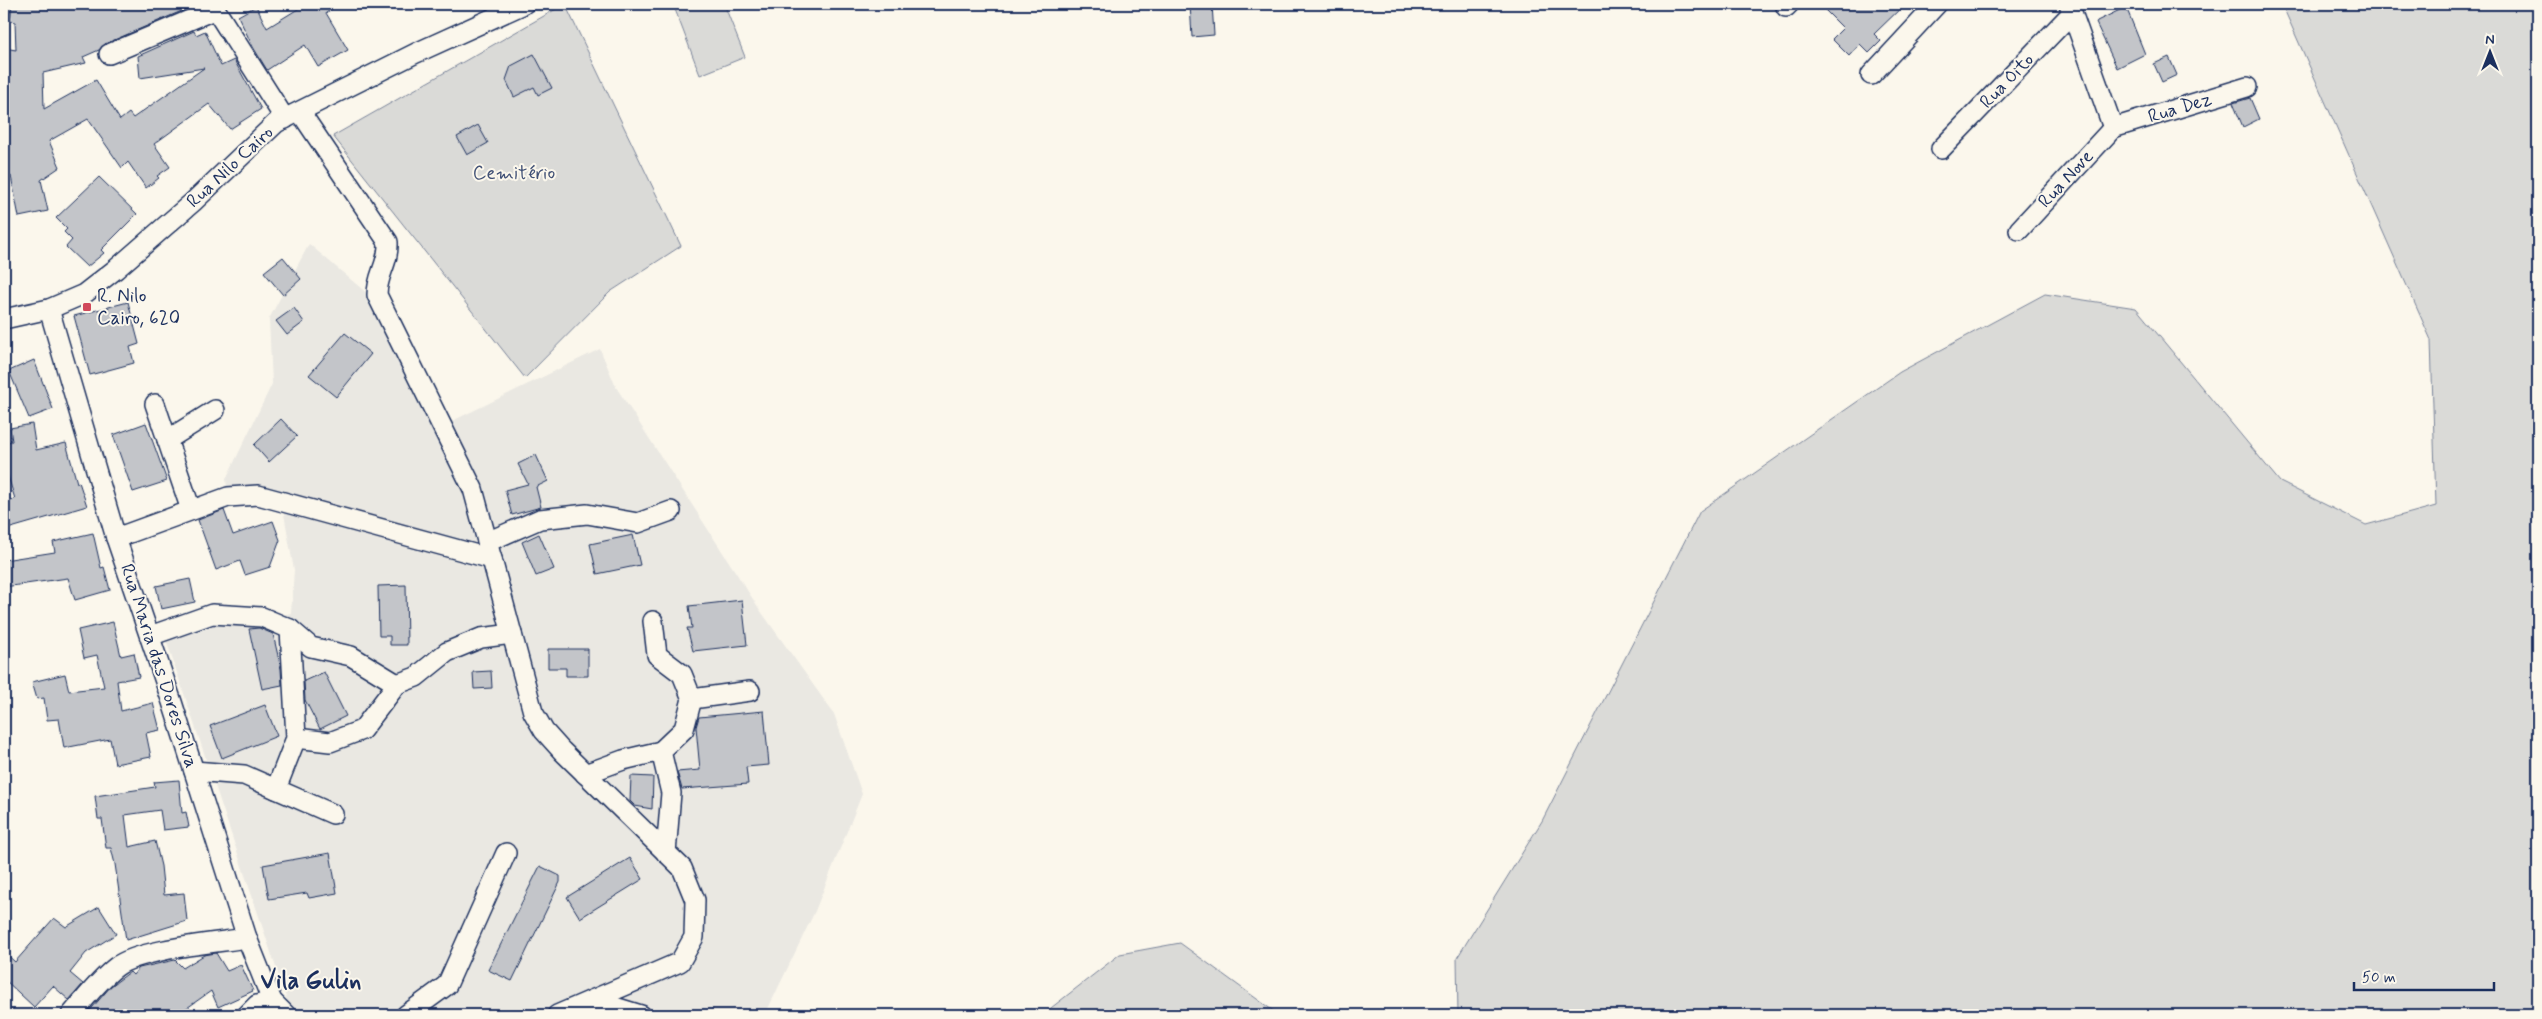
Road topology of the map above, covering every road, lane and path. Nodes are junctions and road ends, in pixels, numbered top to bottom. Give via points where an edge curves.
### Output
1 (524, 4) edge
2 (1936, 4) edge
3 (214, 7) edge
4 (2071, 8) edge
5 (109, 54) dead end
6 (1871, 75) dead end
7 (2247, 87) dead end
8 (293, 116) junction
9 (2113, 128) junction
10 (1941, 149) dead end
11 (2019, 230) dead end
12 (49, 309) junction
13 (4, 319) edge
14 (154, 404) dead end
15 (215, 410) dead end
16 (167, 440) junction
17 (191, 510) junction
18 (671, 511) dead end
19 (116, 538) junction
20 (489, 551) junction
21 (654, 622) dead end
22 (290, 629) junction
23 (512, 634) junction
24 (150, 636) junction
25 (397, 684) junction
26 (750, 691) dead end
27 (692, 700) junction
28 (296, 738) junction
29 (661, 751) junction
30 (194, 771) junction
31 (585, 774) junction
32 (276, 789) junction
33 (333, 814) dead end
34 (506, 853) dead end
35 (666, 853) junction
36 (247, 938) junction
37 (272, 1001) junction
38 (591, 1008) edge
39 (71, 1015) edge
40 (247, 1015) edge
41 (286, 1015) edge
42 (406, 1015) edge
43 (557, 1015) edge
44 (641, 1015) edge

1 - 8 street, Rua Nilo Cairo via 416,53
2 - 6 street
3 - 5 street
3 - 8 street
4 - 9 street
4 - 10 street, Rua Oito
7 - 9 street, Rua Dez
8 - 12 street, Rua Nilo Cairo via 276,123 116,269 84,294
8 - 20 street via 388,242 388,257 377,284 377,295 473,489
9 - 11 street, Rua Nove
12 - 13 street, Rua Nilo Cairo
12 - 19 street, Rua Maria das Dores Silva
14 - 16 street
15 - 16 street
16 - 17 street
17 - 19 street
17 - 20 street via 228,497 258,495
18 - 20 street via 638,523 587,514 540,519
19 - 24 street, Rua Maria das Dores Silva
20 - 23 street
21 - 27 street via 657,655 682,674
22 - 24 street via 262,617 212,614
22 - 25 street via 311,647 351,656
22 - 28 street
23 - 25 street via 481,638 446,652 416,677
23 - 31 street via 533,712 544,731
24 - 30 street, Rua Maria das Dores Silva
25 - 28 street via 362,730 330,742
26 - 27 street
27 - 29 street via 684,730
28 - 32 street
29 - 31 street
29 - 35 street via 671,793
30 - 32 street via 244,775
30 - 36 street, Rua Maria das Dores Silva
31 - 35 street
32 - 33 street
34 - 42 street via 447,985
35 - 38 street via 682,868 695,900 694,937 680,962
36 - 37 street, Rua Maria das Dores Silva
36 - 39 street via 136,956 117,966 99,982
37 - 40 street via 257,1005
37 - 41 street, Rua Maria das Dores Silva
38 - 43 street
38 - 44 street

